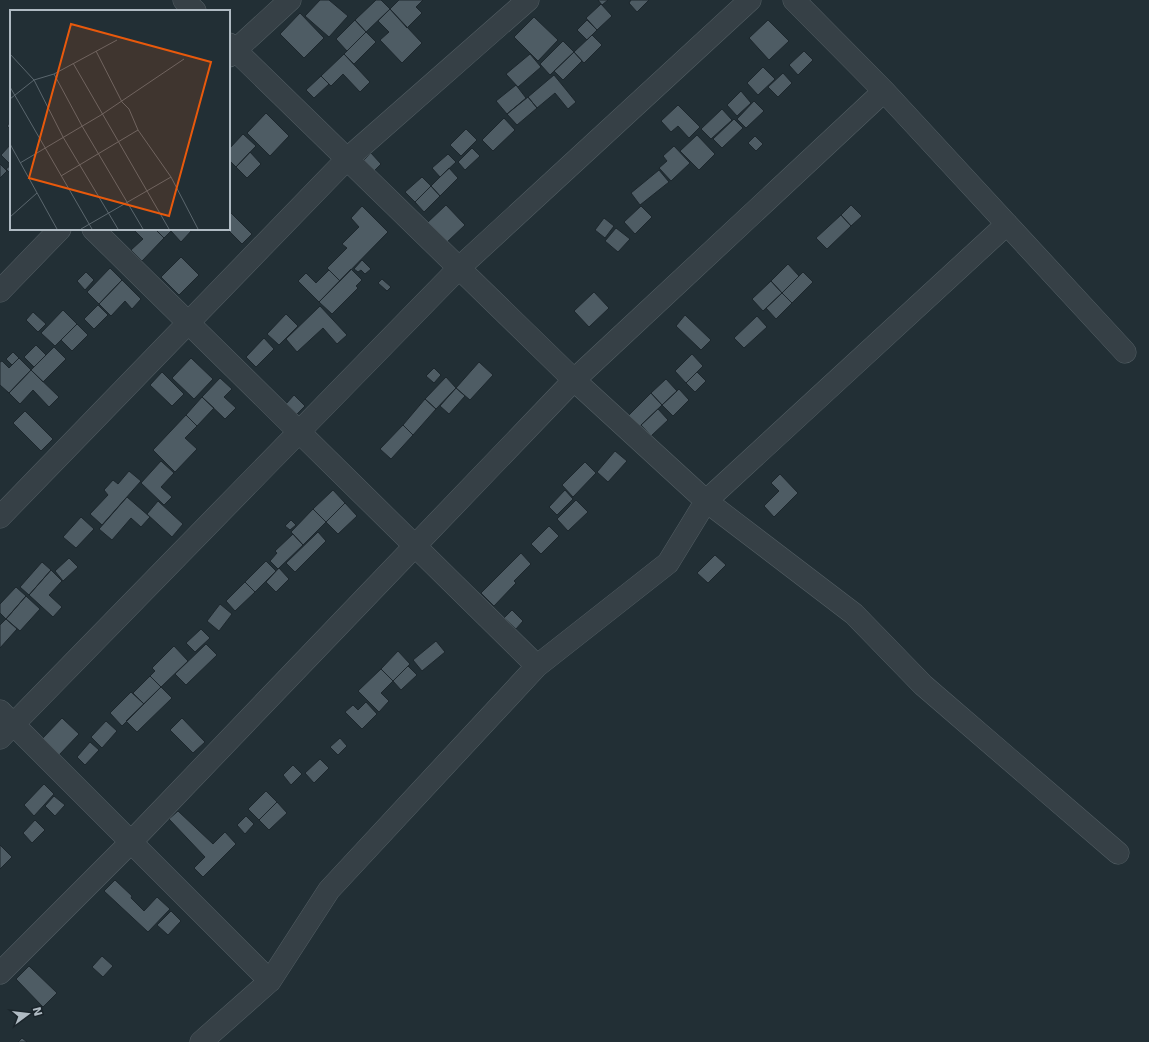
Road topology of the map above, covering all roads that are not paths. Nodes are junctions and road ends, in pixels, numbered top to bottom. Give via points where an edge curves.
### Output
1 (184, 0) edge
2 (290, 0) edge
3 (528, 0) edge
4 (750, 0) edge
5 (794, 0) edge
6 (195, 10) edge
7 (231, 50) edge
8 (884, 91) junction
9 (347, 159) junction
10 (1007, 224) junction
11 (59, 230) edge
12 (94, 230) edge
13 (459, 268) junction
14 (0, 291) edge
15 (188, 323) junction
16 (1125, 352) dead end
17 (574, 380) junction
18 (299, 432) junction
19 (706, 501) junction
20 (0, 517) edge
21 (414, 547) junction
22 (537, 666) junction
23 (4, 724) edge
24 (130, 842) junction
25 (1118, 852) dead end
26 (0, 973) edge
27 (270, 981) junction
28 (201, 1042) edge

1 - 6 street
2 - 7 street
3 - 9 street
4 - 13 street
5 - 8 street
7 - 9 street
8 - 10 street
8 - 17 street
9 - 13 street
9 - 15 street
10 - 16 street
10 - 19 street
11 - 14 street
12 - 15 street
13 - 17 street
13 - 18 street
15 - 18 street
15 - 20 street
17 - 19 street
17 - 21 street
18 - 21 street
18 - 23 street
19 - 22 street via 668,564
19 - 25 street via 854,614 923,685
21 - 22 street
21 - 24 street
22 - 27 street via 328,890
23 - 24 street
24 - 26 street
24 - 27 street
27 - 28 street

